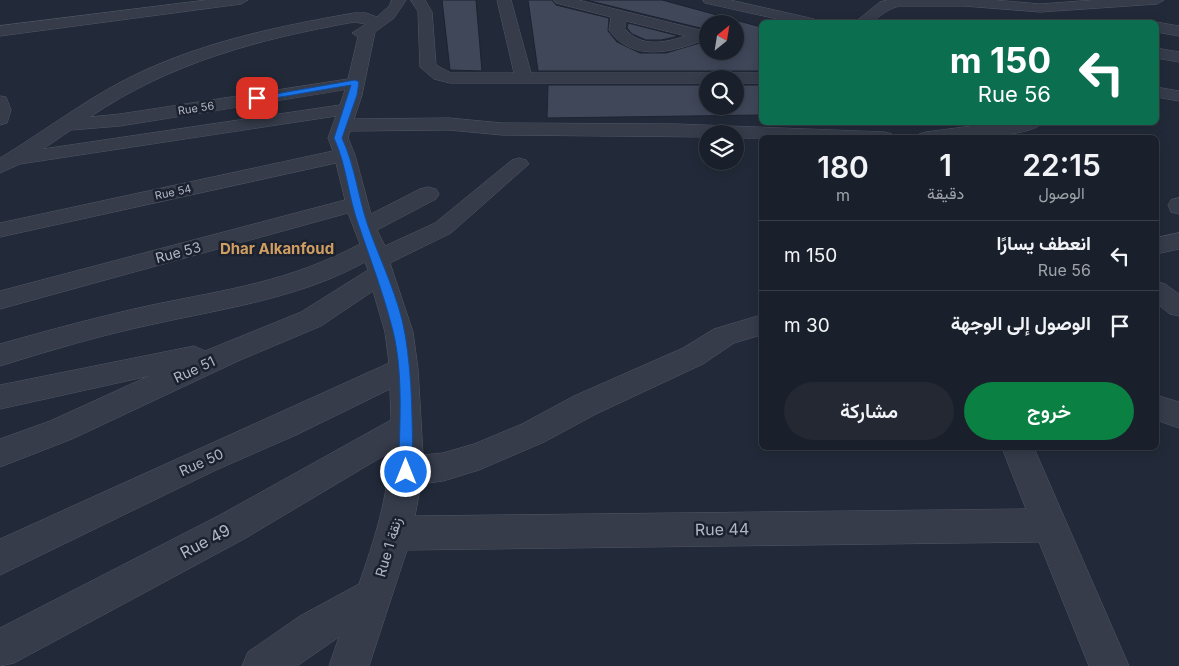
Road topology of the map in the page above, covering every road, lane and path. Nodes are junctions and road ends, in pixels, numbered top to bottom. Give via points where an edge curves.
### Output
1 (241, 0) edge
2 (393, 0) edge
3 (399, 0) edge
4 (418, 0) edge
5 (504, 0) edge
6 (561, 0) edge
7 (710, 0) edge
8 (994, 0) edge
9 (1157, 0) edge
10 (869, 2) dead end
11 (738, 3) edge
12 (885, 5) junction
13 (64, 8) dead end
14 (1040, 8) junction
15 (619, 14) junction
16 (948, 16) dead end
17 (353, 18) junction
18 (1107, 19) dead end
19 (802, 20) edge
20 (866, 20) edge
21 (57, 23) junction
22 (1159, 28) edge
23 (0, 31) edge
24 (1179, 31) edge
25 (353, 32) junction
26 (699, 35) edge
27 (699, 38) edge
28 (1159, 54) edge
29 (1179, 57) edge
30 (524, 77) junction
31 (759, 78) edge
32 (1159, 93) edge
33 (1179, 96) edge
34 (0, 101) edge
35 (348, 105) junction
36 (0, 118) edge
37 (66, 124) junction
38 (1025, 125) edge
39 (807, 135) edge
40 (950, 135) edge
41 (345, 154) junction
42 (7, 163) edge
43 (519, 164) dead end
44 (428, 194) dead end
45 (0, 230) edge
46 (1179, 241) edge
47 (370, 242) junction
48 (1159, 245) edge
49 (1159, 292) edge
50 (0, 300) edge
51 (1179, 307) edge
52 (759, 326) edge
53 (228, 353) junction
54 (0, 355) edge
55 (404, 369) junction
56 (0, 397) edge
57 (1159, 407) edge
58 (1179, 414) edge
59 (406, 426) junction
60 (1019, 450) edge
61 (0, 453) edge
62 (406, 472) junction
63 (1050, 525) junction
64 (395, 532) junction
65 (0, 557) edge
66 (373, 597) junction
67 (0, 649) edge
68 (262, 666) edge
69 (349, 666) edge
70 (1109, 666) edge

1 - 21 street
2 - 17 street
3 - 25 street via 398,7
4 - 30 street via 425,12 428,67 433,71 462,79
5 - 30 street
6 - 15 street
7 - 11 street
8 - 14 street
9 - 14 street
10 - 12 street
11 - 19 street
12 - 14 street via 920,1
12 - 16 street
12 - 20 street
13 - 21 street
14 - 18 street
15 - 26 street
15 - 27 street via 617,30 621,37 645,47 662,48
17 - 25 street
17 - 25 street via 367,18
21 - 23 street
22 - 24 street
25 - 35 street, Rue 1 زنقة
25 - 37 street via 262,38 189,58 125,87
28 - 29 street
30 - 31 street
32 - 33 street
34 - 36 street
35 - 37 street, Rue 56
35 - 39 street via 449,124 502,129
35 - 41 street, Rue 1 زنقة via 338,138
35 - 42 street
37 - 42 street
38 - 40 street
41 - 45 street, Rue 54
41 - 47 street, Rue 1 زنقة
43 - 47 street via 443,228
44 - 47 street
46 - 48 street
47 - 50 street, Rue 53
47 - 53 street, Rue 51 via 344,299 311,319
47 - 54 street via 322,274 280,288 218,304 155,314
47 - 55 street, Rue 1 زنقة via 399,332
49 - 51 street
52 - 62 street via 724,336 693,356 642,381 479,456 443,467
53 - 56 street via 118,371
53 - 61 street, Rue 51 via 61,430
55 - 59 street, Rue 1 زنقة
55 - 65 street, Rue 50
57 - 58 street
59 - 62 street, Rue 1 زنقة
59 - 67 street, Rue 49 via 232,527
60 - 63 street
62 - 64 street, Rue 1 زنقة
63 - 64 street, Rue 44
63 - 70 street
64 - 66 street, Rue 1 زنقة
66 - 68 street via 314,630
66 - 69 street, Rue 1 زنقة

